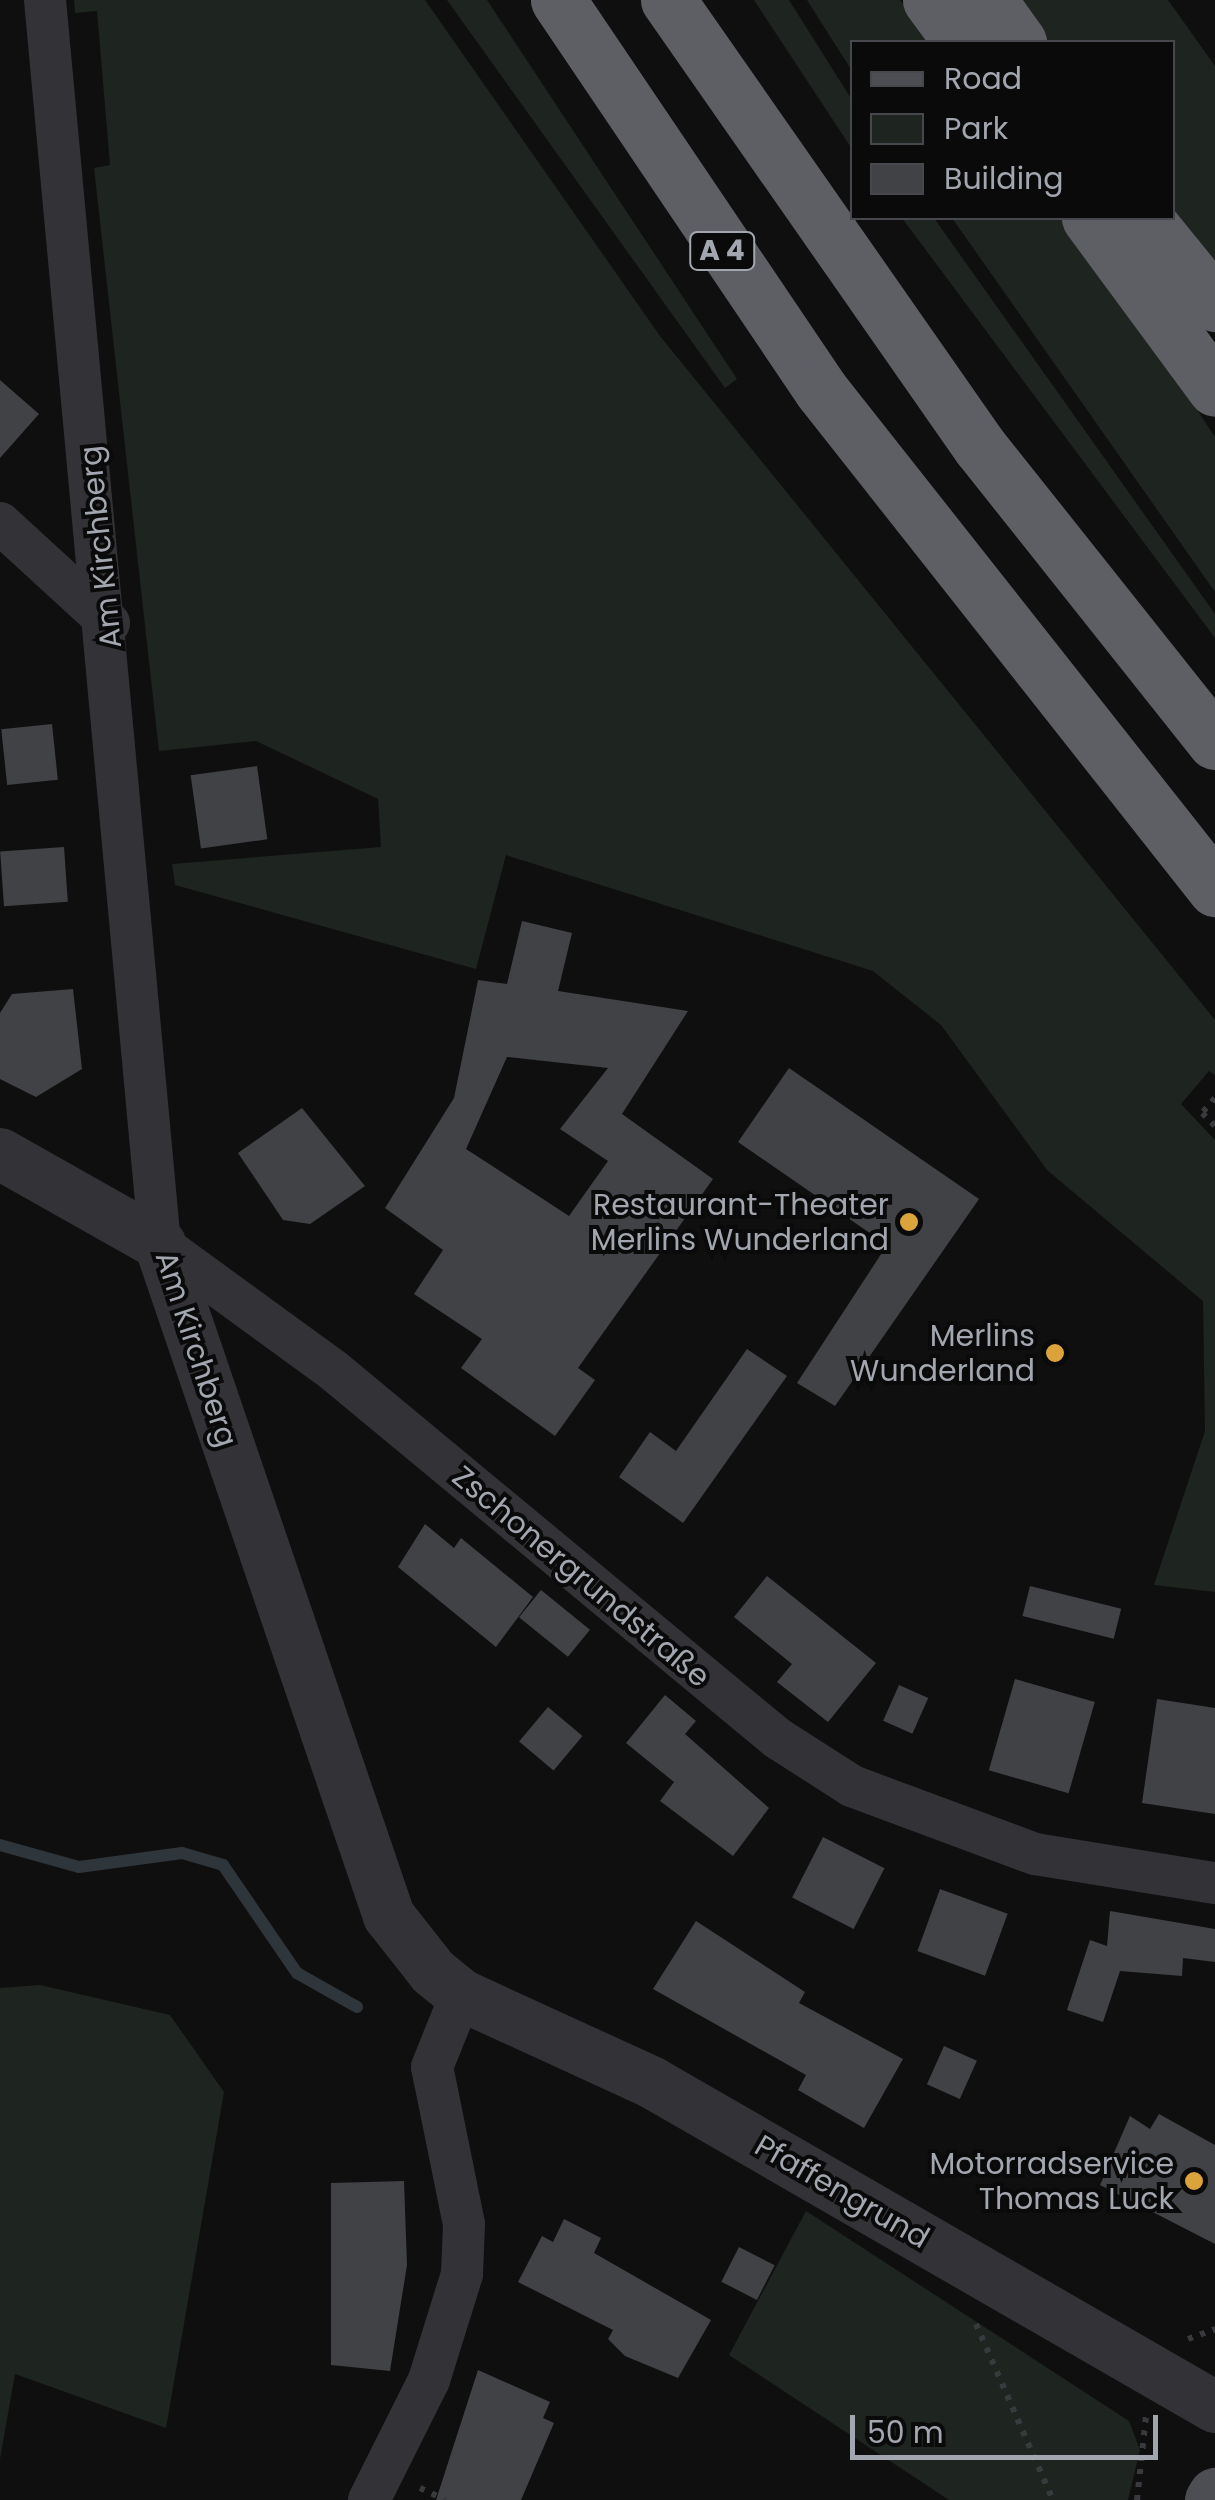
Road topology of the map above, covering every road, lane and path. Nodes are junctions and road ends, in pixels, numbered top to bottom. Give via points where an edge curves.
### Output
1 (45, 0) edge
2 (558, 0) edge
3 (668, 0) edge
4 (930, 0) edge
5 (989, 0) edge
6 (960, 40) edge
7 (1018, 40) edge
8 (1090, 220) edge
9 (1147, 220) edge
10 (1215, 304) edge
11 (1215, 389) edge
12 (0, 524) edge
13 (109, 623) junction
14 (1215, 742) edge
15 (1215, 889) edge
16 (1215, 1098) edge
17 (1215, 1126) edge
18 (0, 1154) edge
19 (160, 1244) junction
20 (1215, 1883) edge
21 (461, 1994) junction
22 (981, 2274) junction
23 (1215, 2407) edge
24 (1141, 2424) dead end
25 (427, 2491) dead end
26 (369, 2500) edge
27 (446, 2500) edge
28 (1053, 2500) edge
29 (1136, 2500) edge

1 - 13 street, Am Kirchberg
2 - 15 highway, A 4 via 820,390
3 - 14 highway via 980,447
4 - 6 highway
5 - 7 highway
8 - 11 highway
9 - 10 highway
12 - 13 street
13 - 19 street, Am Kirchberg
16 - 17 path via 1202,1113
18 - 19 street, Zschonergrundstraße
19 - 20 street, Zschonergrundstraße via 333,1370 777,1738 852,1786 966,1835
19 - 21 street, Am Kirchberg via 389,1916
21 - 22 street, Pfaffengrund via 651,2082
21 - 26 street via 432,2067 447,2132 462,2274 430,2380
22 - 23 street, Pfaffengrund
22 - 28 path via 974,2318
24 - 29 path via 1149,2448
25 - 27 path

